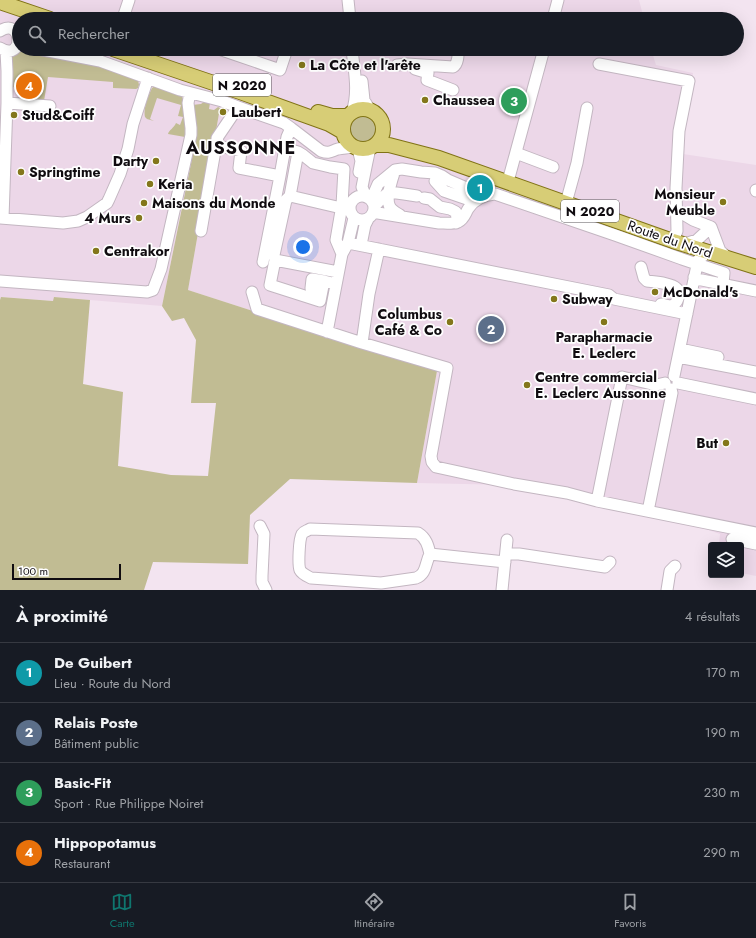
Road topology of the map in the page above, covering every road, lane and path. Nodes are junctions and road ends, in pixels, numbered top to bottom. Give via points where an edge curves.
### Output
1 (129, 0) edge
2 (348, 0) edge
3 (355, 0) edge
4 (558, 0) edge
5 (0, 2) edge
6 (0, 10) edge
7 (29, 12) edge
8 (125, 12) edge
9 (349, 12) edge
10 (356, 12) edge
11 (555, 12) edge
12 (12, 14) edge
13 (12, 29) edge
14 (0, 31) edge
15 (3, 49) edge
16 (74, 56) edge
17 (134, 56) edge
18 (157, 56) edge
19 (239, 56) edge
20 (285, 56) edge
21 (353, 56) edge
22 (360, 56) edge
23 (457, 56) edge
24 (542, 56) edge
25 (599, 64) dead end
26 (148, 78) junction
27 (453, 90) dead end
28 (190, 93) junction
29 (7, 103) junction
30 (50, 106) dead end
31 (238, 107) junction
32 (587, 108) dead end
33 (370, 110) junction
34 (350, 114) junction
35 (291, 128) junction
36 (383, 128) junction
37 (220, 134) junction
38 (343, 134) junction
39 (364, 147) junction
40 (285, 148) junction
41 (337, 149) junction
42 (298, 152) junction
43 (516, 153) junction
44 (439, 158) junction
45 (553, 167) dead end
46 (395, 170) junction
47 (421, 172) junction
48 (280, 176) junction
49 (507, 182) junction
50 (389, 192) junction
51 (290, 196) junction
52 (424, 198) junction
53 (470, 202) junction
54 (566, 203) junction
55 (362, 205) junction
56 (676, 212) junction
57 (404, 217) junction
58 (2, 218) edge
59 (456, 222) junction
60 (711, 227) junction
61 (201, 231) dead end
62 (348, 243) junction
63 (679, 243) junction
64 (360, 245) junction
65 (380, 249) junction
66 (708, 252) junction
67 (342, 254) junction
68 (728, 258) junction
69 (275, 260) junction
70 (263, 262) dead end
71 (742, 263) junction
72 (697, 265) junction
73 (641, 267) dead end
74 (756, 267) edge
75 (756, 271) edge
76 (338, 272) junction
77 (694, 277) junction
78 (0, 281) edge
79 (336, 284) junction
80 (723, 284) junction
81 (756, 291) edge
82 (252, 292) dead end
83 (621, 295) dead end
84 (687, 314) junction
85 (327, 332) junction
86 (362, 343) junction
87 (679, 353) junction
88 (756, 364) edge
89 (756, 372) edge
90 (672, 383) junction
91 (756, 399) edge
92 (597, 500) junction
93 (648, 511) junction
94 (260, 526) dead end
95 (756, 533) edge
96 (732, 539) dead end
97 (507, 540) dead end
98 (756, 544) edge
99 (430, 554) junction
100 (506, 558) junction
101 (610, 562) dead end
102 (675, 566) dead end
103 (266, 590) edge
104 (502, 590) edge
105 (667, 590) edge

1 - 8 street
2 - 9 street
3 - 10 street
4 - 11 street
5 - 7 main road
6 - 12 main road
13 - 14 street
15 - 29 street
16 - 26 street
17 - 38 main road, N 2020 via 329,124
18 - 34 main road, N 2020 via 326,115
19 - 20 street via 280,70
21 - 34 street via 356,95
22 - 33 street via 364,100
23 - 27 street via 453,67 397,65 428,73 427,80
24 - 43 street
25 - 56 street via 689,81 679,131
26 - 28 street
26 - 58 street via 120,174 107,203 78,221 63,223
28 - 31 street
28 - 78 street via 188,103 191,135 160,270 153,290 147,292
29 - 30 street
29 - 58 street
31 - 35 street via 284,123
31 - 37 street
32 - 54 street via 577,163
33 - 34 main road via 361,109
33 - 36 main road via 381,119
34 - 38 main road via 344,121
35 - 40 street
35 - 41 street via 321,151 330,152
36 - 39 main road via 382,138
36 - 44 main road, Route du Nord / N 2020 via 394,139
37 - 48 street via 219,146 241,151 239,168
37 - 61 street
38 - 39 main road via 349,144
38 - 41 street
39 - 41 street
39 - 44 main road, Route du Nord / N 2020 via 389,145
39 - 55 street via 356,185
40 - 42 street
40 - 48 street
42 - 51 street
42 - 55 street via 313,163 344,168
43 - 45 street
43 - 49 street
44 - 49 main road, Route du Nord / N 2020
46 - 47 street
46 - 50 street
46 - 55 street via 378,184
47 - 53 street
47 - 53 street via 435,173 469,188
48 - 70 street
49 - 54 main road, Route du Nord / N 2020
50 - 52 street
50 - 55 street via 381,199
50 - 57 street via 391,209
51 - 55 street via 337,206
51 - 69 street via 286,200
52 - 53 street via 439,196 465,206
52 - 59 street via 456,212
53 - 59 street via 463,218
53 - 72 street via 488,195 500,195
54 - 63 main road, Route du Nord / N 2020
55 - 57 street via 378,213
55 - 62 street via 361,220 354,218
55 - 64 street via 365,225
55 - 67 street via 336,240
56 - 60 street
56 - 63 street
57 - 59 street via 443,223
60 - 63 street via 697,240
60 - 68 street via 720,251
62 - 64 street
62 - 67 street
63 - 66 main road, Route du Nord / N 2020
64 - 65 street
65 - 84 street via 609,295 614,299
65 - 86 street via 370,288
66 - 68 main road, Route du Nord / N 2020
66 - 72 street via 699,259
67 - 76 street
68 - 71 main road, Route du Nord / N 2020
69 - 76 street
69 - 79 street via 270,285 320,301 323,286
71 - 74 main road, Route du Nord / N 2020
71 - 75 main road, Route du Nord / N 2020
72 - 77 street
72 - 80 street via 724,273
73 - 83 street via 647,281 678,289 675,304 670,306
76 - 79 street
77 - 80 street
77 - 84 street
79 - 85 street
80 - 81 street
82 - 85 street via 257,309
84 - 87 street
85 - 86 street
86 - 92 street via 447,368 431,456 436,466
87 - 88 street
87 - 89 street
87 - 90 street
90 - 91 street
90 - 92 street via 656,385 622,377
90 - 93 street
92 - 93 street
93 - 95 street
94 - 103 street via 264,534 262,582
96 - 98 street
97 - 100 street
99 - 99 street via 425,538 418,533 310,529 300,536 299,565 304,575 311,578 381,583 420,577
99 - 100 street
100 - 101 street via 519,554 604,566
100 - 104 street
102 - 105 street via 670,571

